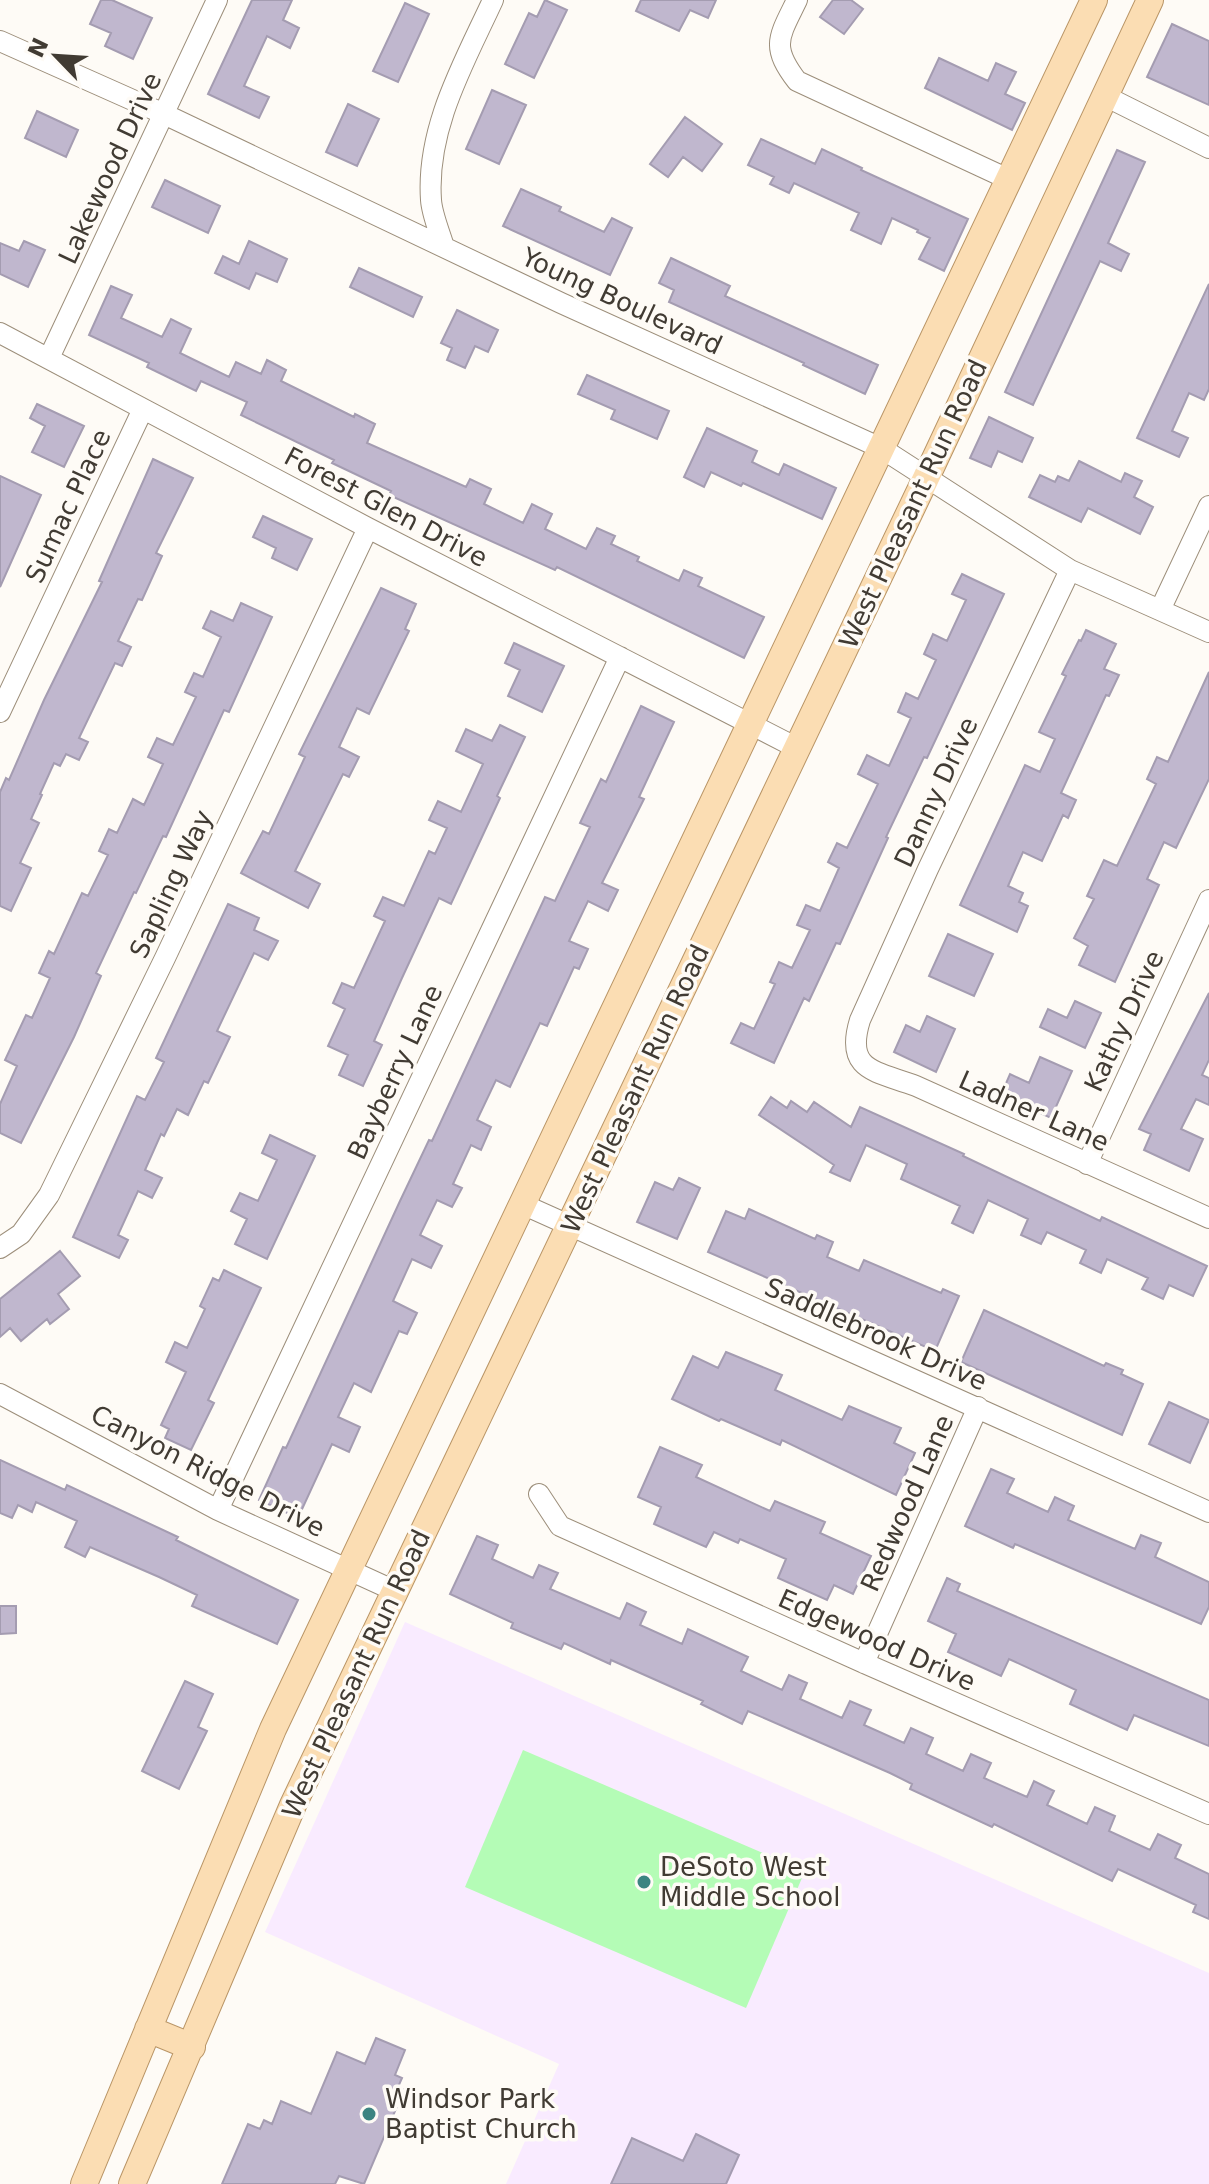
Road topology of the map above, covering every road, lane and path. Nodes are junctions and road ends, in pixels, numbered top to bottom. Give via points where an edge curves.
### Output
1 (217, 0) edge
2 (493, 0) edge
3 (797, 0) edge
4 (1094, 0) edge
5 (1150, 0) edge
6 (0, 41) edge
7 (1105, 96) junction
8 (164, 114) junction
9 (1209, 148) edge
10 (1008, 179) junction
11 (444, 247) junction
12 (0, 333) edge
13 (49, 358) junction
14 (143, 409) junction
15 (881, 448) junction
16 (926, 478) junction
17 (1209, 506) edge
18 (368, 528) junction
19 (1070, 570) junction
20 (1160, 610) junction
21 (1209, 632) edge
22 (620, 657) junction
23 (0, 712) edge
24 (751, 722) junction
25 (797, 748) junction
26 (1209, 900) edge
27 (854, 1038) joint
28 (1087, 1164) junction
29 (522, 1204) junction
30 (1209, 1218) edge
31 (569, 1227) junction
32 (0, 1248) edge
33 (0, 1394) edge
34 (978, 1407) junction
35 (539, 1494) dead end
36 (218, 1510) junction
37 (1209, 1512) edge
38 (349, 1570) junction
39 (395, 1591) junction
40 (864, 1663) junction
41 (1209, 1814) edge
42 (148, 2029) junction
43 (192, 2047) junction
44 (84, 2184) edge
45 (132, 2184) edge

1 - 8 street, Lakewood Drive
2 - 11 street via 444,104 430,202
3 - 10 street via 778,50 797,81
4 - 10 main road, West Pleasant Run Road
5 - 7 main road, West Pleasant Run Road
6 - 8 street, Young Boulevard
7 - 9 street
7 - 16 main road, West Pleasant Run Road
8 - 11 street, Young Boulevard
8 - 13 street, Lakewood Drive
10 - 15 main road, West Pleasant Run Road
11 - 15 street, Young Boulevard
12 - 13 street, Forest Glen Drive
13 - 14 street, Forest Glen Drive
14 - 18 street, Forest Glen Drive
14 - 23 street, Sumac Place
15 - 16 street, Young Boulevard
15 - 24 main road, West Pleasant Run Road
16 - 19 street, Young Boulevard
16 - 25 main road, West Pleasant Run Road
17 - 20 street
18 - 22 street, Forest Glen Drive
18 - 32 street, Sapling Way via 49,1195 21,1234
19 - 20 street, Young Boulevard
19 - 27 street, Danny Drive
20 - 21 street, Young Boulevard
22 - 24 street, Forest Glen Drive
22 - 36 street, Bayberry Lane
24 - 25 street, Forest Glen Drive
24 - 29 main road, West Pleasant Run Road
25 - 31 main road, West Pleasant Run Road
26 - 28 street, Kathy Drive
27 - 28 street, Ladner Lane via 858,1060 868,1068
28 - 30 street, Ladner Lane
29 - 31 street, Saddlebrook Drive
29 - 38 main road, West Pleasant Run Road
31 - 34 street, Saddlebrook Drive
31 - 39 main road, West Pleasant Run Road
33 - 36 street, Canyon Ridge Drive
34 - 37 street, Saddlebrook Drive
34 - 40 street, Redwood Lane
35 - 40 street, Edgewood Drive via 560,1526
36 - 38 street, Canyon Ridge Drive
38 - 39 street, Canyon Ridge Drive
38 - 42 main road, West Pleasant Run Road via 273,1729
39 - 43 main road, West Pleasant Run Road via 293,1805
40 - 41 street, Edgewood Drive
42 - 43 main road
42 - 44 main road, West Pleasant Run Road
43 - 45 main road, West Pleasant Run Road

